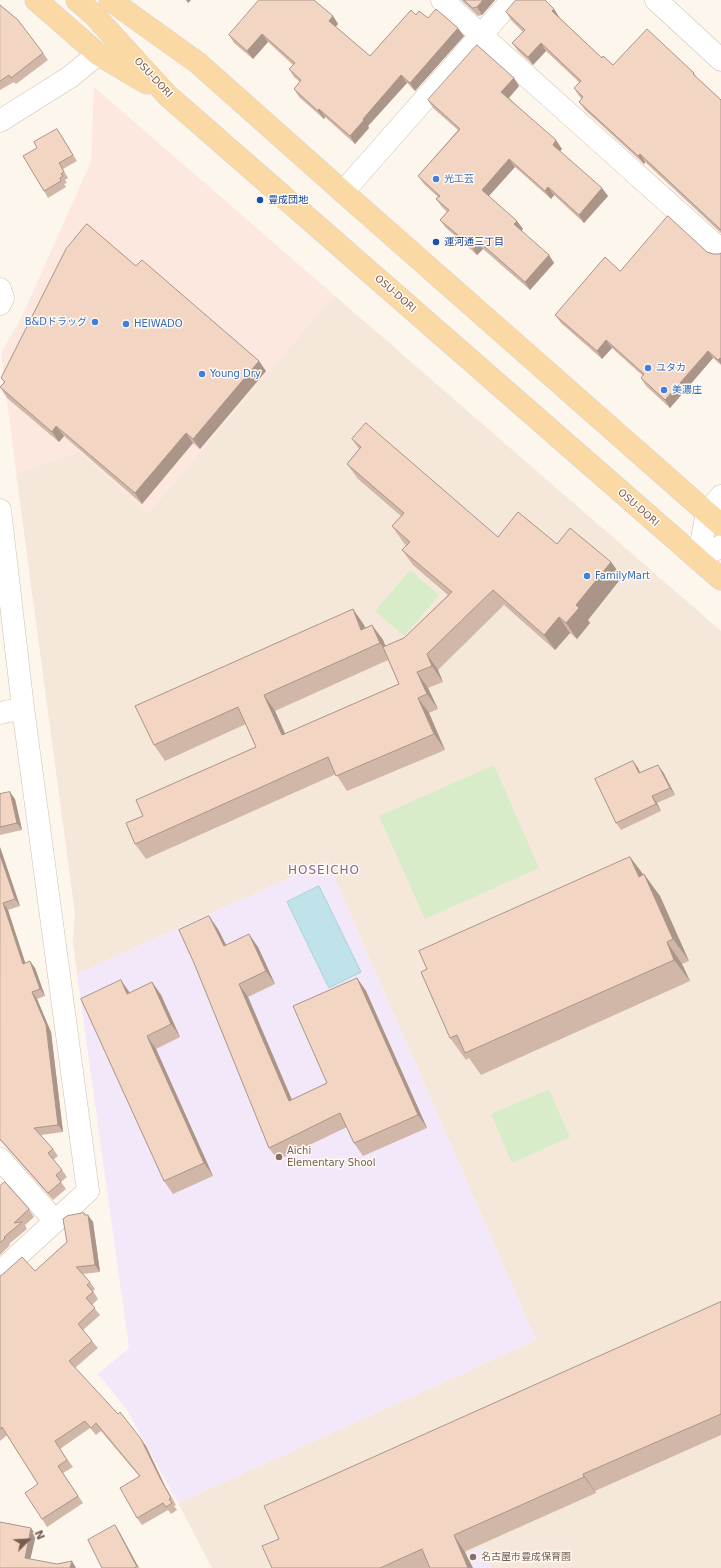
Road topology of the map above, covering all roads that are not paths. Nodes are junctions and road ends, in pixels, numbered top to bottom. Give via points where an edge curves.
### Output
1 (36, 0) edge
2 (77, 0) edge
3 (110, 0) edge
4 (135, 0) edge
5 (442, 0) edge
6 (512, 0) edge
7 (656, 0) edge
8 (480, 35) junction
9 (98, 54) junction
10 (721, 60) edge
11 (198, 63) junction
12 (167, 95) junction
13 (0, 121) edge
14 (343, 192) junction
15 (721, 250) edge
16 (0, 290) edge
17 (0, 304) edge
18 (721, 496) edge
19 (0, 510) edge
20 (714, 519) edge
21 (721, 546) edge
22 (698, 560) junction
23 (721, 579) edge
24 (23, 708) junction
25 (0, 713) edge
26 (0, 1159) edge
27 (56, 1221) junction
28 (0, 1272) edge

1 - 9 main road
2 - 12 main road, OSU-DORI
3 - 11 main road
4 - 11 main road
5 - 8 street
6 - 8 street
7 - 10 street
8 - 14 street
8 - 15 street
9 - 12 main road
9 - 13 street via 70,77
11 - 14 main road
12 - 22 main road, OSU-DORI
14 - 20 main road
16 - 17 street via 3,298
18 - 20 street
19 - 24 street
20 - 22 street
21 - 22 street
22 - 23 main road, OSU-DORI
24 - 25 street
24 - 27 street via 88,1191
26 - 27 street
27 - 28 street

